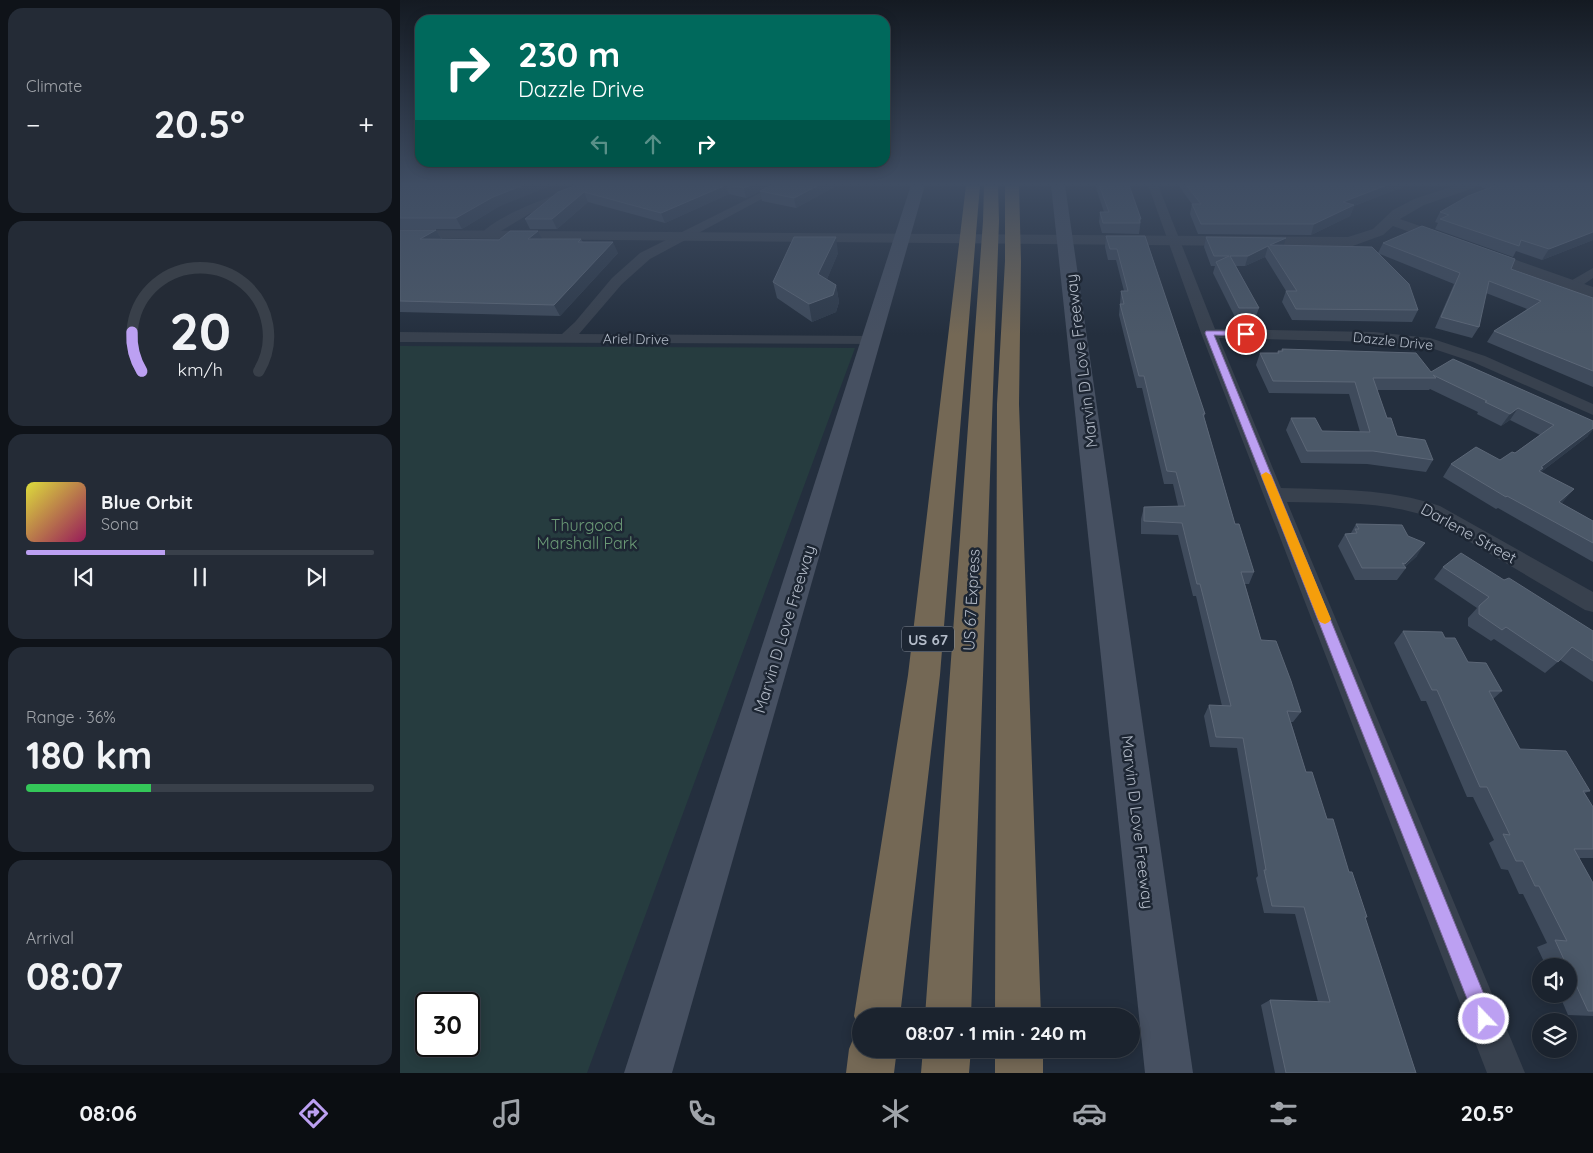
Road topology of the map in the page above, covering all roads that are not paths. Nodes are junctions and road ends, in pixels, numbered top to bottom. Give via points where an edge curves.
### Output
1 (557, 235) edge
2 (686, 235) edge
3 (903, 235) edge
4 (977, 235) edge
5 (990, 235) edge
6 (1004, 235) edge
7 (1065, 235) edge
8 (1174, 235) edge
9 (1373, 235) edge
10 (1432, 235) edge
11 (682, 237) junction
12 (902, 238) junction
13 (1066, 240) junction
14 (1176, 241) junction
15 (989, 262) junction
16 (1593, 272) edge
17 (1572, 286) junction
18 (1593, 294) edge
19 (1209, 333) junction
20 (400, 337) edge
21 (566, 338) junction
22 (872, 341) junction
23 (1593, 410) edge
24 (1274, 495) junction
25 (1593, 603) edge
26 (878, 1008) edge
27 (948, 1008) edge
28 (1018, 1008) edge
29 (872, 1058) edge
30 (946, 1058) edge
31 (648, 1073) edge
32 (870, 1073) edge
33 (945, 1073) edge
34 (1169, 1073) edge
35 (1506, 1073) edge

1 - 11 street
2 - 11 street
3 - 12 main road, Marvin D Love Freeway
4 - 15 highway, US 67
5 - 15 highway, US 67 Express
6 - 15 highway, US 67
7 - 13 main road, Marvin D Love Freeway
8 - 14 street
9 - 14 street via 1350,242
10 - 17 street
11 - 12 street
11 - 21 street via 644,256
12 - 13 street
12 - 22 main road, Marvin D Love Freeway
13 - 14 street
13 - 34 main road, Marvin D Love Freeway
14 - 19 street
15 - 26 highway, US 67 via 924,675
15 - 27 highway, US 67 Express
15 - 28 highway, US 67 via 1008,404
16 - 17 street
17 - 18 street
19 - 23 street, Dazzle Drive via 1374,337 1430,343 1471,356
19 - 24 street
20 - 21 street, Ariel Drive
21 - 22 street, Ariel Drive
22 - 31 main road, Marvin D Love Freeway
24 - 25 street, Darlene Street via 1415,503
24 - 35 street
29 - 32 highway
30 - 33 highway

